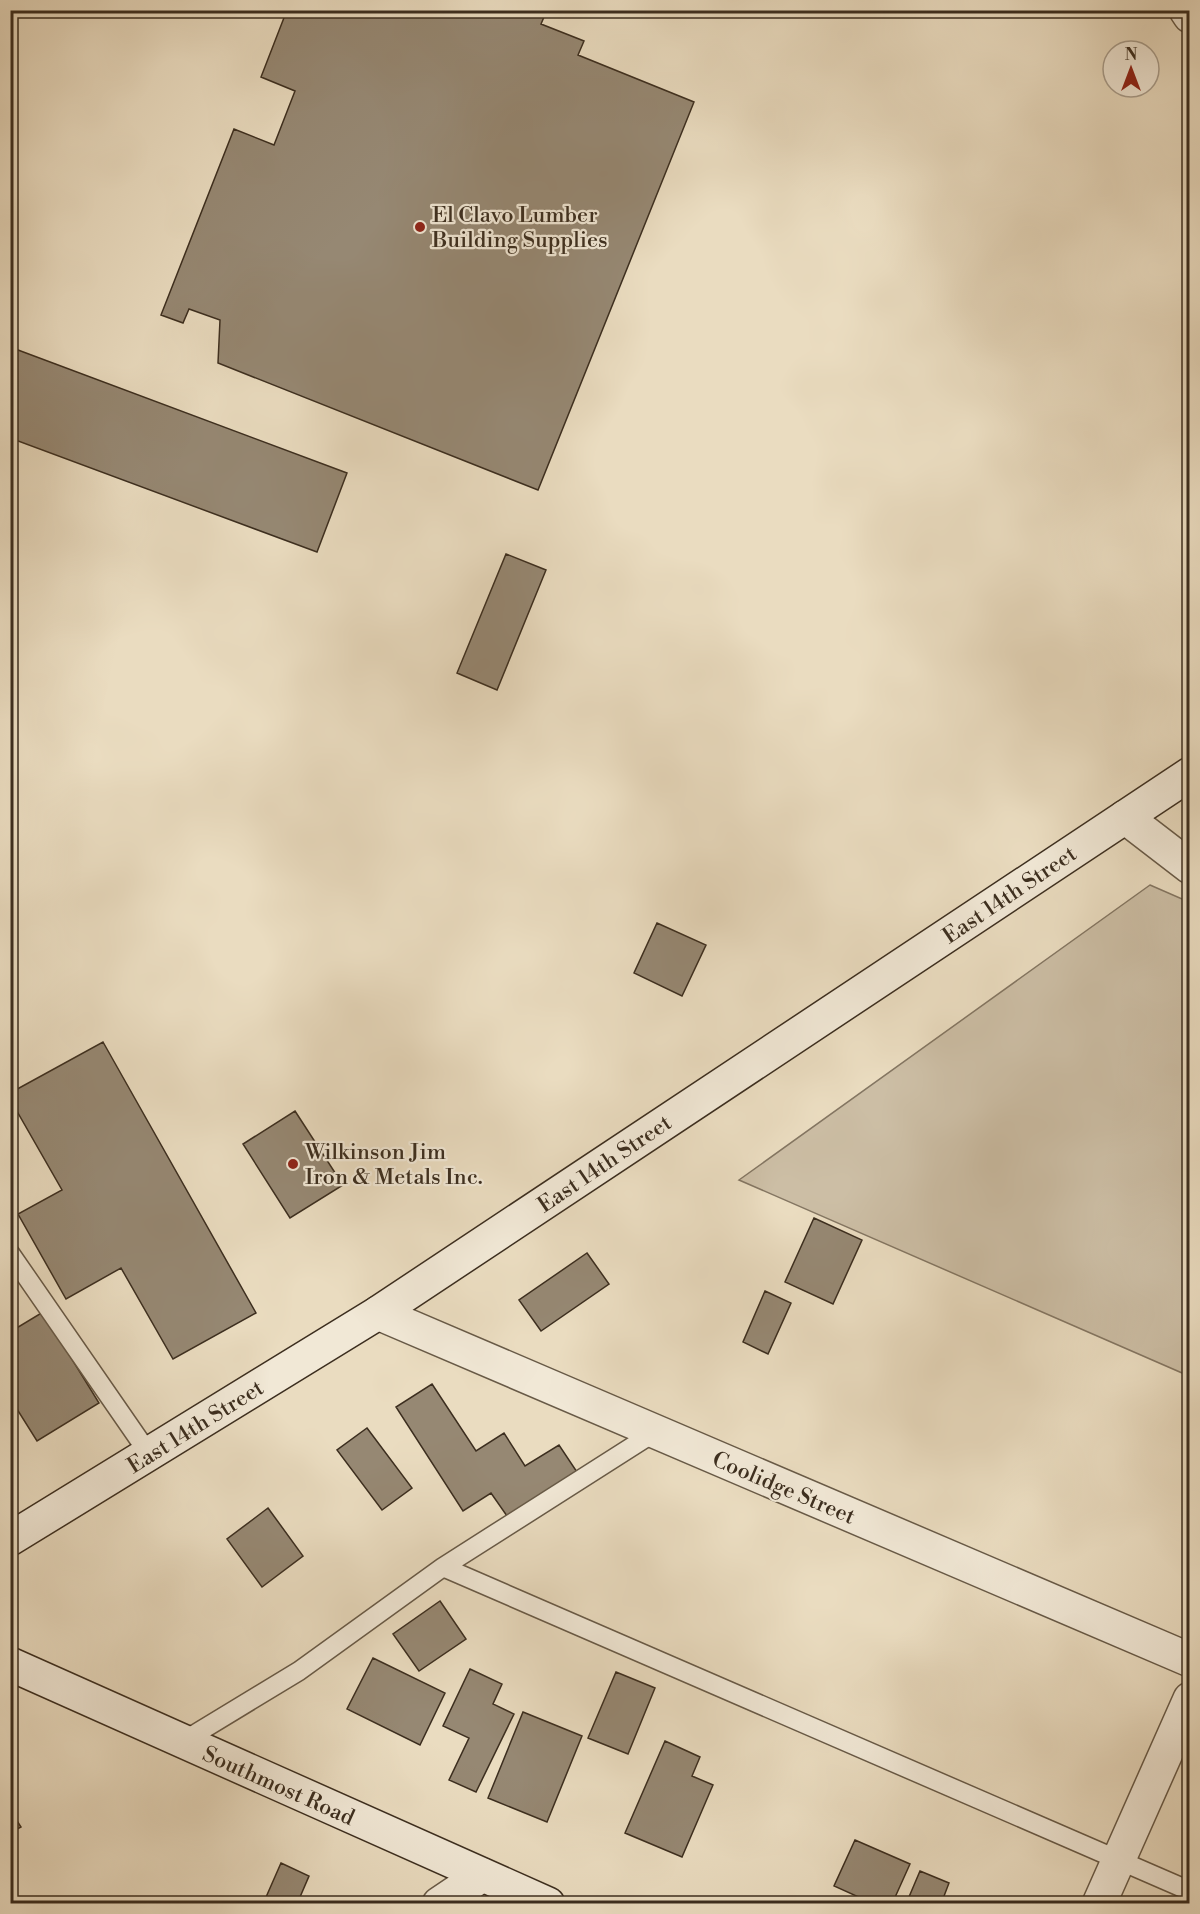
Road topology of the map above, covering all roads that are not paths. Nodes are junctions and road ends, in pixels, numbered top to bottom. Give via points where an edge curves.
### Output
1 (1186, 10) edge
2 (1190, 16) edge
3 (1190, 774) edge
4 (1125, 817) junction
5 (1190, 867) edge
6 (10, 1253) edge
7 (378, 1313) junction
8 (655, 1432) junction
9 (148, 1454) junction
10 (10, 1539) edge
11 (443, 1567) junction
12 (1190, 1660) edge
13 (10, 1664) edge
14 (1190, 1699) edge
15 (182, 1742) junction
16 (1118, 1860) junction
17 (482, 1875) junction
18 (1190, 1891) edge
19 (438, 1904) edge
20 (548, 1904) edge
21 (1099, 1904) edge

1 - 2 street
3 - 4 street, East 14th Street
4 - 5 street
4 - 7 street, East 14th Street
6 - 9 lane
7 - 8 street, Coolidge Street
7 - 9 street, East 14th Street
8 - 11 lane
8 - 12 street, Coolidge Street
9 - 10 street, East 14th Street
11 - 15 lane via 299,1671
11 - 16 lane
13 - 15 street, Southmost Road
14 - 16 street
15 - 17 street, Southmost Road
16 - 18 lane
16 - 21 street
17 - 19 street
17 - 20 street, Southmost Road

